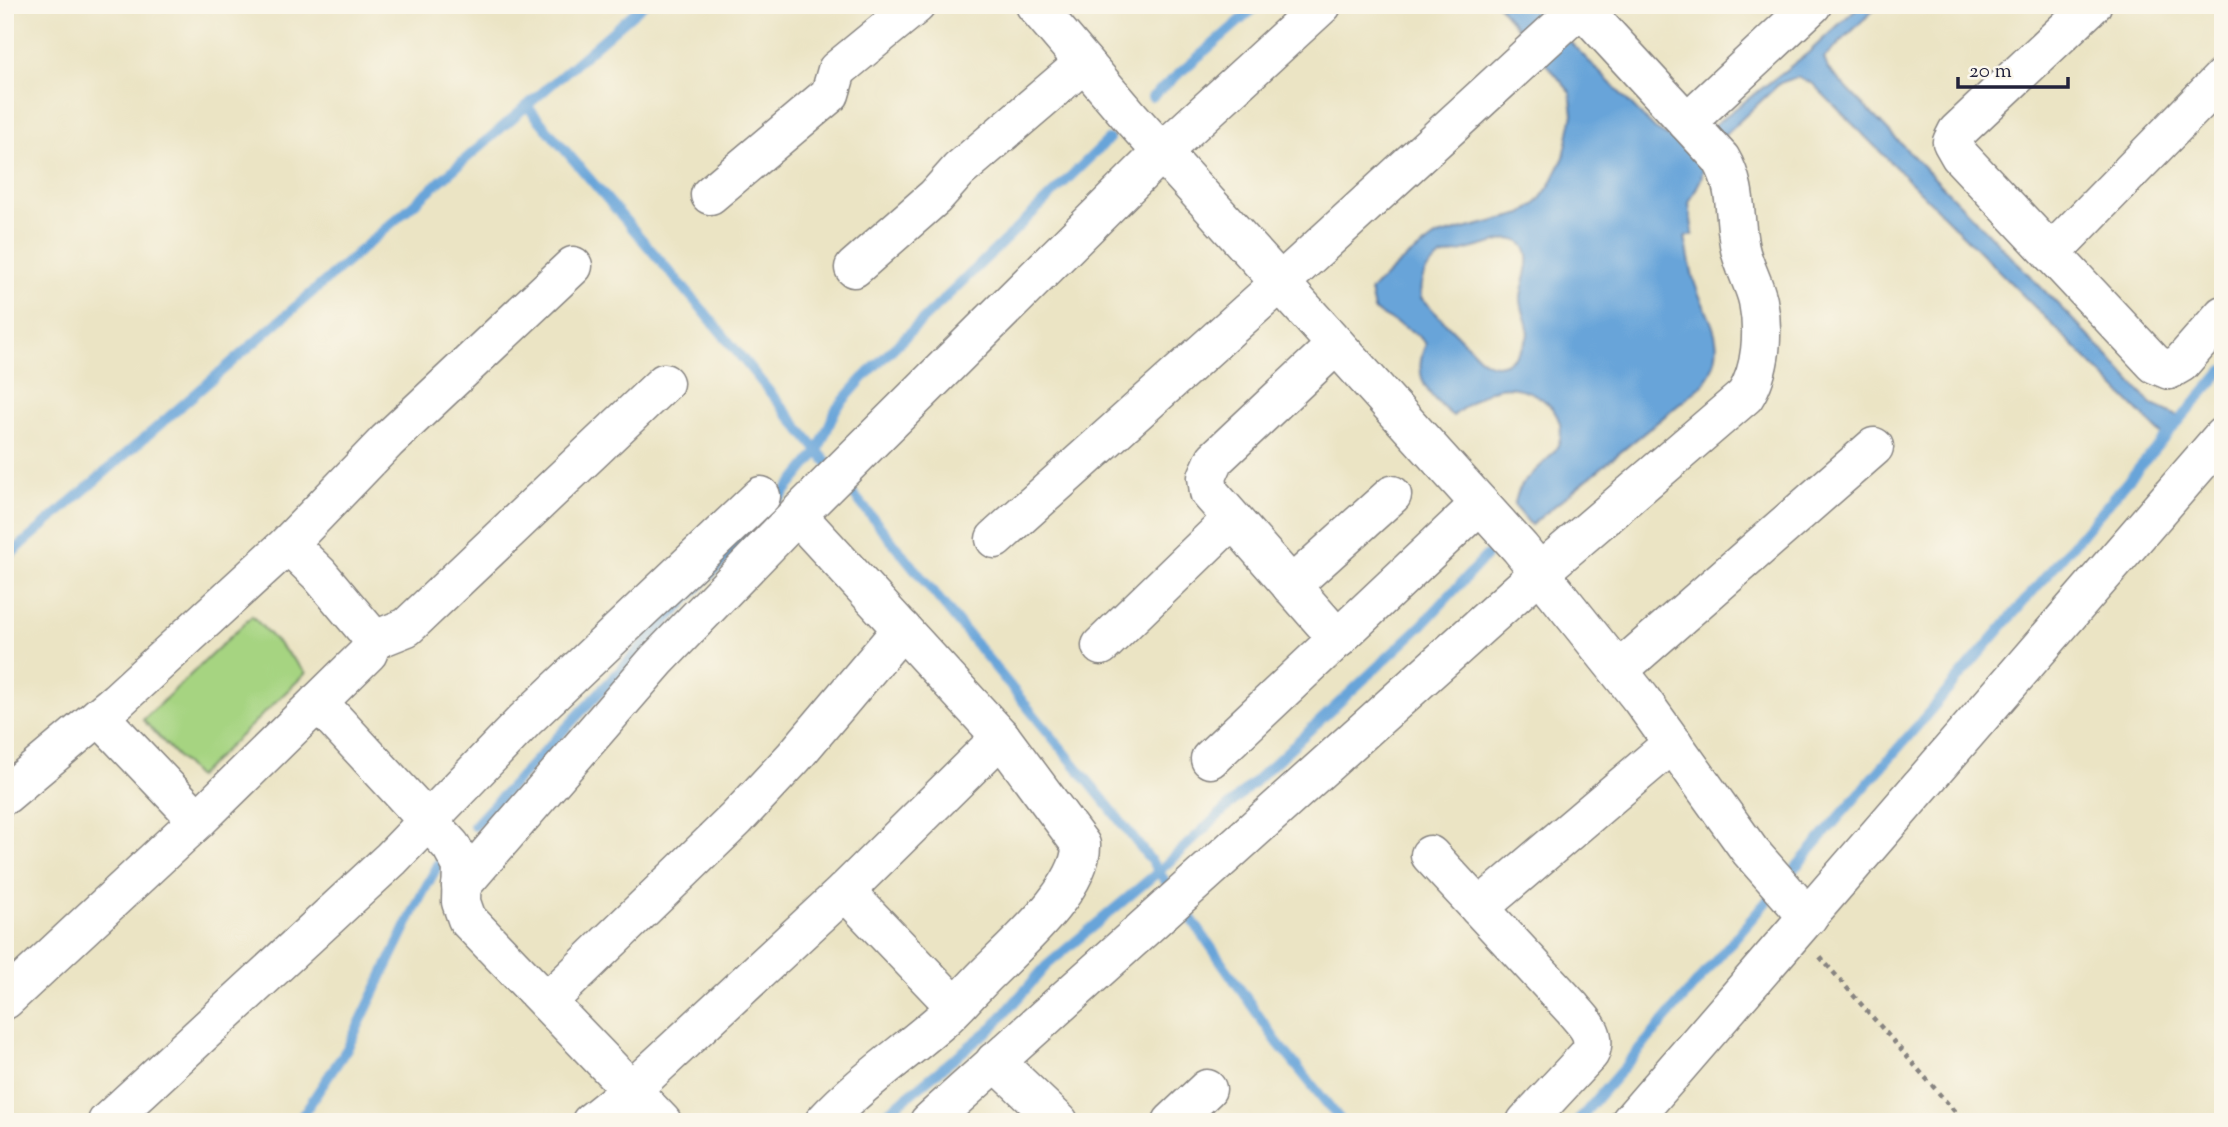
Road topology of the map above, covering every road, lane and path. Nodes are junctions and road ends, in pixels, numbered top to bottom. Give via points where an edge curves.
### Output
1 (916, 5) edge
2 (1035, 5) edge
3 (1322, 5) edge
4 (1812, 5) edge
5 (2092, 5) edge
6 (1582, 6) edge
7 (1084, 63) junction
8 (2223, 77) edge
9 (1687, 122) junction
10 (1161, 152) junction
11 (710, 195) dead end
12 (2051, 253) junction
13 (572, 266) dead end
14 (854, 268) dead end
15 (1280, 283) junction
16 (2223, 315) edge
17 (1336, 345) junction
18 (664, 383) dead end
19 (2223, 436) edge
20 (1874, 447) dead end
21 (1392, 495) dead end
22 (761, 496) dead end
23 (1480, 504) junction
24 (797, 515) junction
25 (1232, 519) junction
26 (995, 539) dead end
27 (288, 544) junction
28 (1540, 572) junction
29 (1291, 586) junction
30 (902, 629) junction
31 (1338, 639) junction
32 (372, 641) junction
33 (1101, 646) dead end
34 (1619, 670) junction
35 (318, 702) junction
36 (99, 716) junction
37 (1001, 737) junction
38 (1673, 743) junction
39 (1210, 759) dead end
40 (5, 795) edge
41 (198, 820) junction
42 (428, 821) junction
43 (1430, 855) dead end
44 (461, 886) junction
45 (845, 891) junction
46 (1791, 904) junction
47 (1479, 908) junction
48 (5, 1000) edge
49 (547, 1002) junction
50 (956, 1006) junction
51 (995, 1060) junction
52 (1207, 1089) dead end
53 (631, 1090) junction
54 (107, 1122) edge
55 (591, 1122) edge
56 (662, 1122) edge
57 (824, 1122) edge
58 (929, 1122) edge
59 (1059, 1122) edge
60 (1172, 1122) edge
61 (1526, 1122) edge
62 (1630, 1122) edge
63 (1964, 1122) edge

1 - 11 street via 837,70 830,94
2 - 7 street
3 - 10 street
4 - 9 street
5 - 12 street via 1957,132 1952,142
6 - 9 street
6 - 15 street
7 - 10 street
7 - 14 street
8 - 12 street
9 - 28 street via 1721,159 1732,184 1741,251 1758,301 1760,340 1753,384 1745,396
10 - 15 street
10 - 24 street
12 - 16 street via 2155,364 2169,370 2181,363
13 - 27 street via 387,441
15 - 17 street
15 - 26 street
17 - 23 street
17 - 25 street via 1215,459 1207,477 1209,492
18 - 32 street via 407,627
19 - 46 street
20 - 34 street
21 - 29 street
22 - 42 street via 525,720
23 - 28 street
23 - 31 street
24 - 30 street
24 - 44 street via 657,660
25 - 29 street
25 - 33 street
27 - 32 street via 319,574
27 - 36 street
28 - 34 street
28 - 51 street
29 - 31 street
30 - 37 street
30 - 49 street via 736,819
31 - 39 street
32 - 35 street via 368,653
34 - 38 street
35 - 41 street
35 - 42 street
36 - 40 street
36 - 41 street
37 - 45 street
37 - 50 street via 1074,833 1081,845 1081,858 1038,922
38 - 46 street
38 - 47 street
41 - 48 street
42 - 44 street via 451,846 461,866
42 - 54 street
43 - 47 street
44 - 49 street via 467,919
45 - 50 street
45 - 53 street
46 - 62 street
46 - 63 path
47 - 61 street via 1592,1033 1590,1053
49 - 53 street
50 - 57 street
51 - 58 street
51 - 59 street
52 - 60 street
53 - 55 street
53 - 56 street

